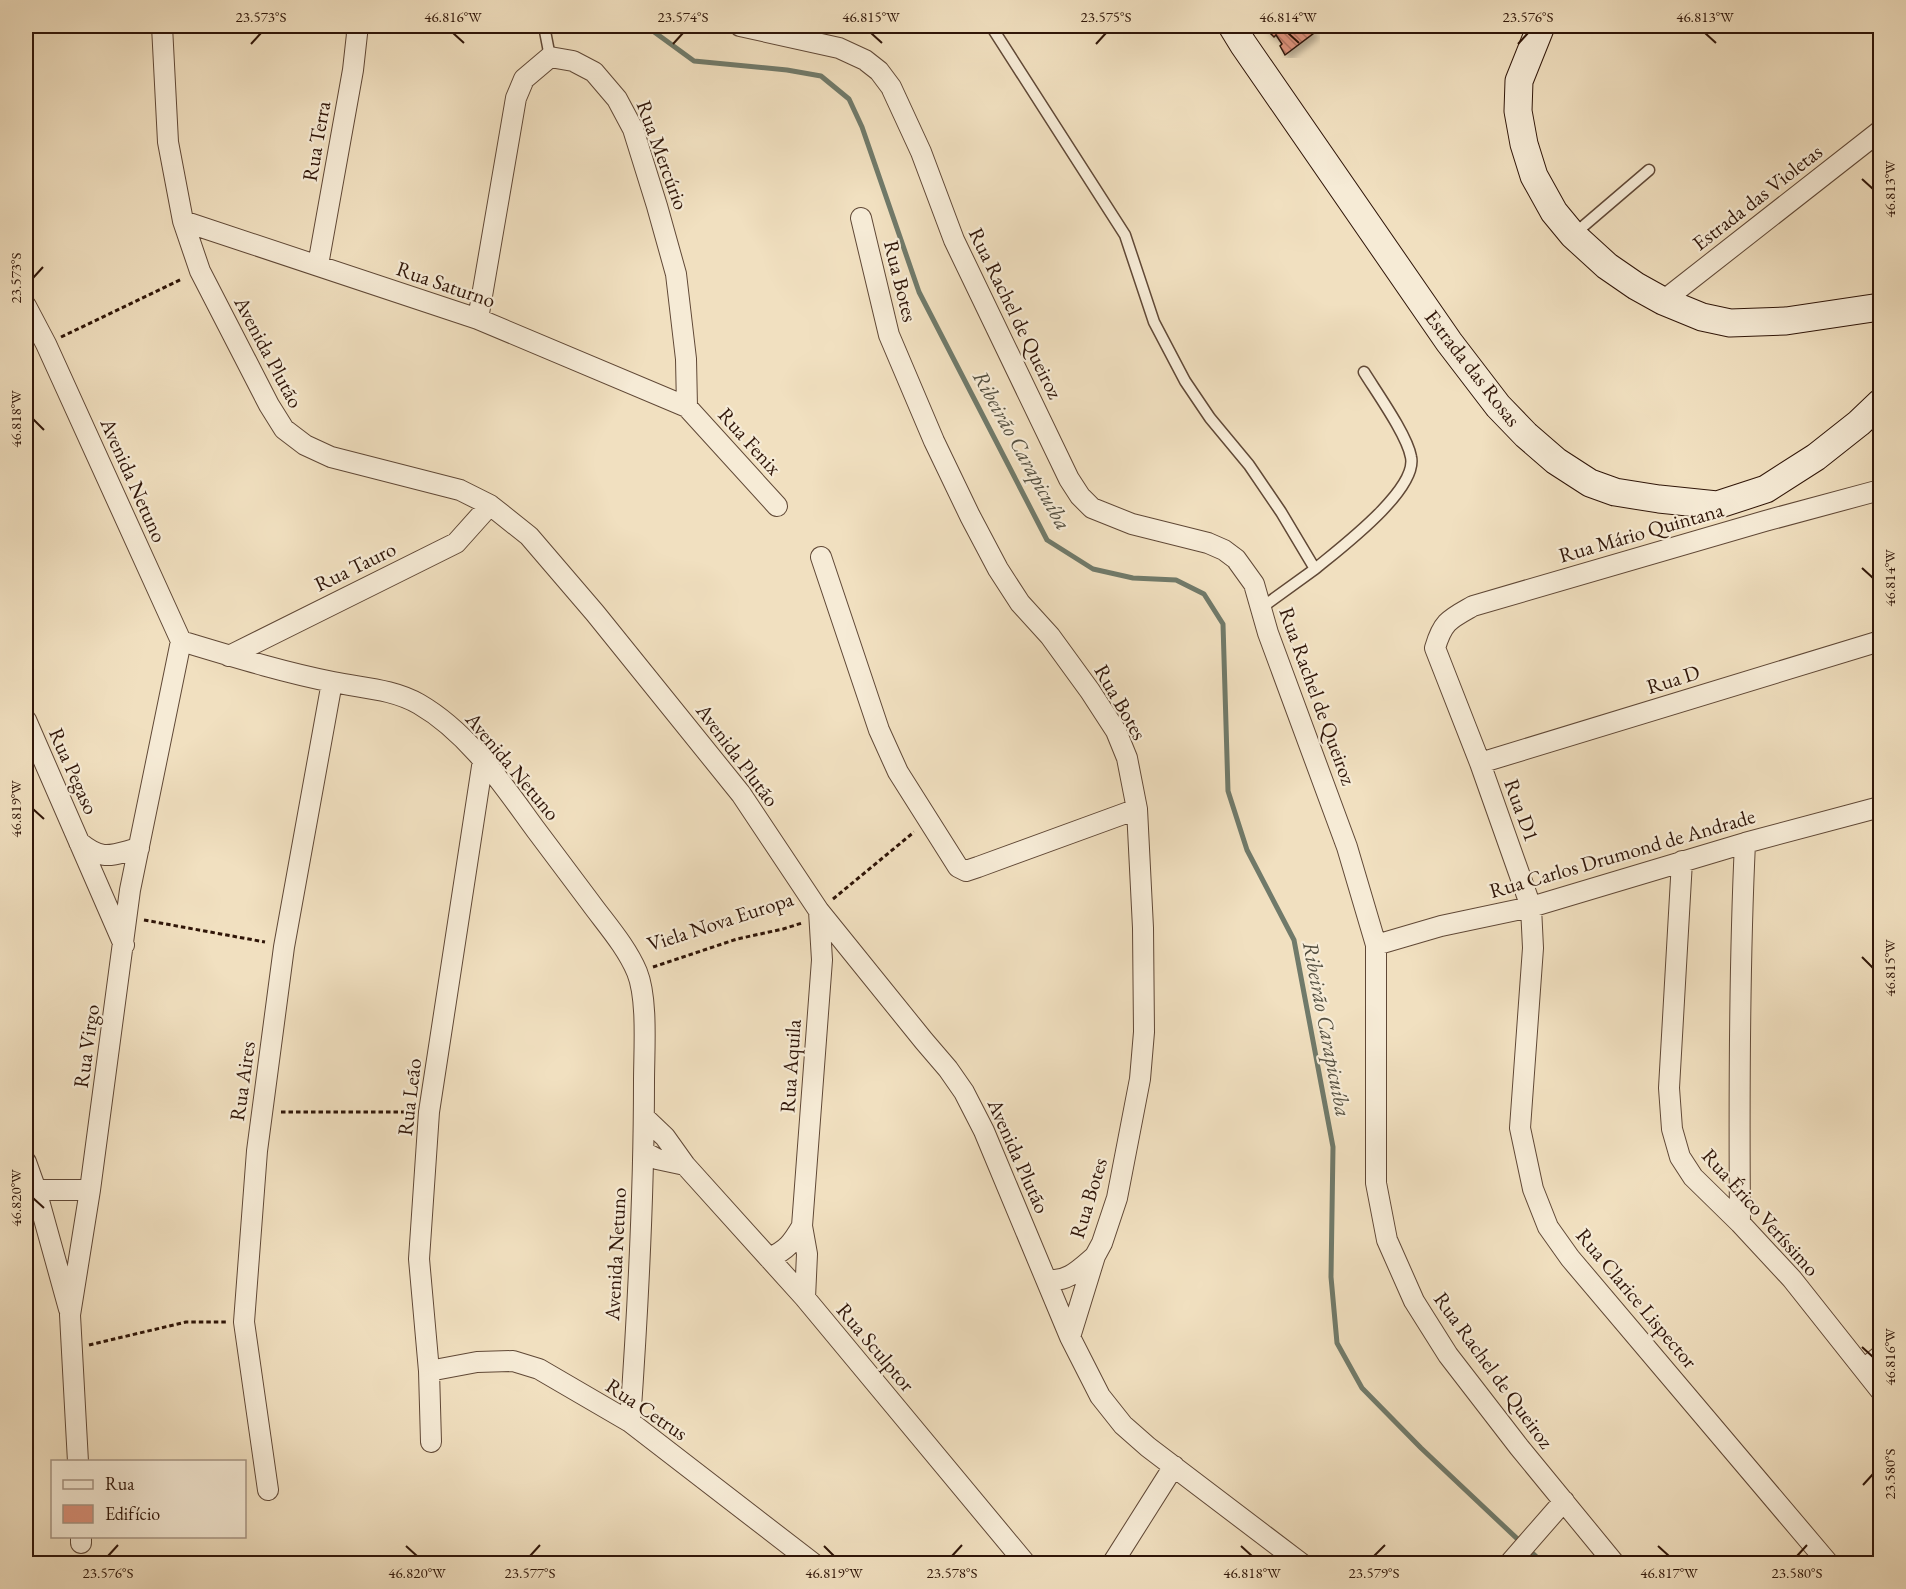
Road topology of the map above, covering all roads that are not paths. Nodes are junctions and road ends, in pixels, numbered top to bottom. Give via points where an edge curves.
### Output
1 (162, 26) edge
2 (355, 26) edge
3 (544, 26) edge
4 (740, 26) edge
5 (991, 26) edge
6 (1540, 26) edge
7 (1235, 27) edge
8 (550, 57) junction
9 (1881, 131) edge
10 (1649, 170) dead end
11 (861, 218) dead end
12 (183, 221) junction
13 (1573, 235) junction
14 (318, 265) junction
15 (1663, 301) junction
16 (26, 306) edge
17 (1881, 308) edge
18 (478, 319) junction
19 (1364, 372) dead end
20 (1881, 403) edge
21 (687, 407) junction
22 (1881, 489) edge
23 (490, 505) junction
24 (777, 506) dead end
25 (821, 557) dead end
26 (1315, 569) junction
27 (1261, 608) junction
28 (181, 641) junction
29 (1881, 641) edge
30 (1435, 648) joint
31 (229, 656) junction
32 (332, 682) junction
33 (26, 720) edge
34 (483, 760) junction
35 (1480, 763) junction
36 (1881, 807) edge
37 (1137, 809) junction
38 (79, 842) junction
39 (1745, 843) junction
40 (139, 848) junction
41 (1682, 861) junction
42 (1531, 907) junction
43 (819, 911) junction
44 (124, 945) junction
45 (1376, 945) junction
46 (852, 952) junction
47 (820, 973) junction
48 (644, 1117) junction
49 (644, 1152) junction
50 (26, 1162) edge
51 (685, 1165) junction
52 (36, 1190) junction
53 (90, 1190) junction
54 (1740, 1223) junction
55 (802, 1226) junction
56 (1095, 1256) junction
57 (769, 1258) junction
58 (1047, 1279) junction
59 (805, 1298) junction
60 (70, 1315) junction
61 (1070, 1337) junction
62 (1881, 1356) edge
63 (1864, 1369) junction
64 (429, 1371) junction
65 (1881, 1390) edge
66 (630, 1422) junction
67 (431, 1442) dead end
68 (78, 1460) edge
69 (1174, 1466) junction
70 (268, 1490) dead end
71 (1564, 1501) junction
72 (814, 1563) edge
73 (1026, 1563) edge
74 (1112, 1563) edge
75 (1302, 1563) edge
76 (1509, 1563) edge
77 (1615, 1563) edge
78 (1829, 1563) edge

1 - 12 street, Avenida Plutão via 168,142
2 - 14 street, Rua Terra via 353,70
3 - 8 lane
4 - 27 street, Rua Rachel de Queiroz via 839,48 865,60 879,72 891,87 954,240 1080,496 1092,508 1114,518 1224,550 1236,559 1254,584
5 - 26 lane via 1125,235 1154,322 1185,381 1249,465
6 - 13 main road via 1519,81 1518,111 1534,176 1554,212
7 - 20 main road, Estrada das Rosas via 1449,342 1498,406 1556,461 1590,483 1616,492 1717,505 1766,489 1816,457
8 - 18 street via 524,80 516,98
8 - 21 street, Rua Mercúrio via 573,60 594,72 617,99 633,129 676,274
9 - 15 street, Estrada das Violetas
10 - 13 lane
11 - 37 street, Rua Botes via 889,335 934,441 1014,595 1050,636 1116,731 1127,758
12 - 14 street, Rua Saturno
12 - 23 street, Avenida Plutão via 200,271 284,429 331,457 460,490
13 - 15 main road via 1607,266
14 - 18 street, Rua Saturno
15 - 17 main road via 1702,317 1730,323 1786,321
16 - 28 street, Avenida Netuno
18 - 21 street, Rua Saturno
19 - 26 lane via 1412,459 1406,482 1371,523
21 - 24 street, Rua Fenix
22 - 30 street, Rua Mário Quintana via 1473,606 1454,616 1440,630
23 - 31 street, Rua Tauro via 456,543
23 - 43 street, Avenida Plutão via 529,536 595,613 741,794
25 - 37 street via 879,729 898,772 958,867 966,871
26 - 27 lane
27 - 45 street, Rua Rachel de Queiroz via 1347,847
28 - 31 street, Avenida Netuno
28 - 40 street, Rua Virgo
29 - 35 street, Rua D
30 - 35 street, Rua D1
31 - 32 street, Avenida Netuno
32 - 34 street, Avenida Netuno via 389,692 418,703 441,719
32 - 70 street, Rua Aires via 284,947 257,1151 244,1322
33 - 38 street, Rua Pegaso
34 - 48 street, Avenida Netuno via 618,939 637,973 644,1010
34 - 64 street, Rua Leão via 429,1112 419,1259
35 - 42 street, Rua D1
36 - 39 street, Rua Carlos Drumond de Andrade
37 - 56 street, Rua Botes via 1143,928 1144,1032 1140,1079 1116,1198
38 - 40 street, Rua Pegaso via 93,853 107,856
38 - 44 street, Rua Pegaso
39 - 41 street, Rua Carlos Drumond de Andrade
39 - 54 street via 1740,934
40 - 44 street, Rua Virgo
41 - 42 street, Rua Carlos Drumond de Andrade
41 - 54 street, Rua Érico Veríssimo via 1669,1088 1672,1130 1680,1156 1693,1177
42 - 45 street, Rua Carlos Drumond de Andrade
42 - 78 street, Rua Clarice Lispector via 1533,948 1520,1128 1533,1189 1548,1227 1570,1258
43 - 46 street, Avenida Plutão
43 - 47 street, Rua Aquila
44 - 53 street, Rua Virgo
45 - 71 street, Rua Rachel de Queiroz via 1376,1183 1387,1240 1414,1301 1448,1355
46 - 47 street
46 - 58 street, Avenida Plutão via 964,1092
47 - 55 street, Rua Aquila
48 - 49 street, Avenida Netuno
48 - 51 street, Rua Sculptor
49 - 51 street
49 - 66 street, Avenida Netuno
50 - 52 street
51 - 57 street, Rua Sculptor
52 - 53 street
52 - 60 street
53 - 60 street, Rua Virgo
54 - 63 street, Rua Érico Veríssimo via 1792,1279
55 - 57 street via 792,1243
55 - 59 street, Rua Aquila via 807,1254
56 - 58 street, Rua Botes via 1068,1277
56 - 61 street, Rua Botes
57 - 59 street, Rua Sculptor
58 - 61 street, Avenida Plutão
59 - 73 street, Rua Sculptor
60 - 68 street, Rua Virgo
61 - 69 street, Avenida Plutão via 1100,1396 1123,1425
62 - 63 street
63 - 65 street, Rua Érico Veríssimo
64 - 66 street, Rua Cetrus via 477,1362 513,1361 539,1369
64 - 67 street, Rua Leão
66 - 72 street, Rua Cetrus
69 - 74 street
69 - 75 street, Avenida Plutão
71 - 76 street
71 - 77 street, Rua Rachel de Queiroz

